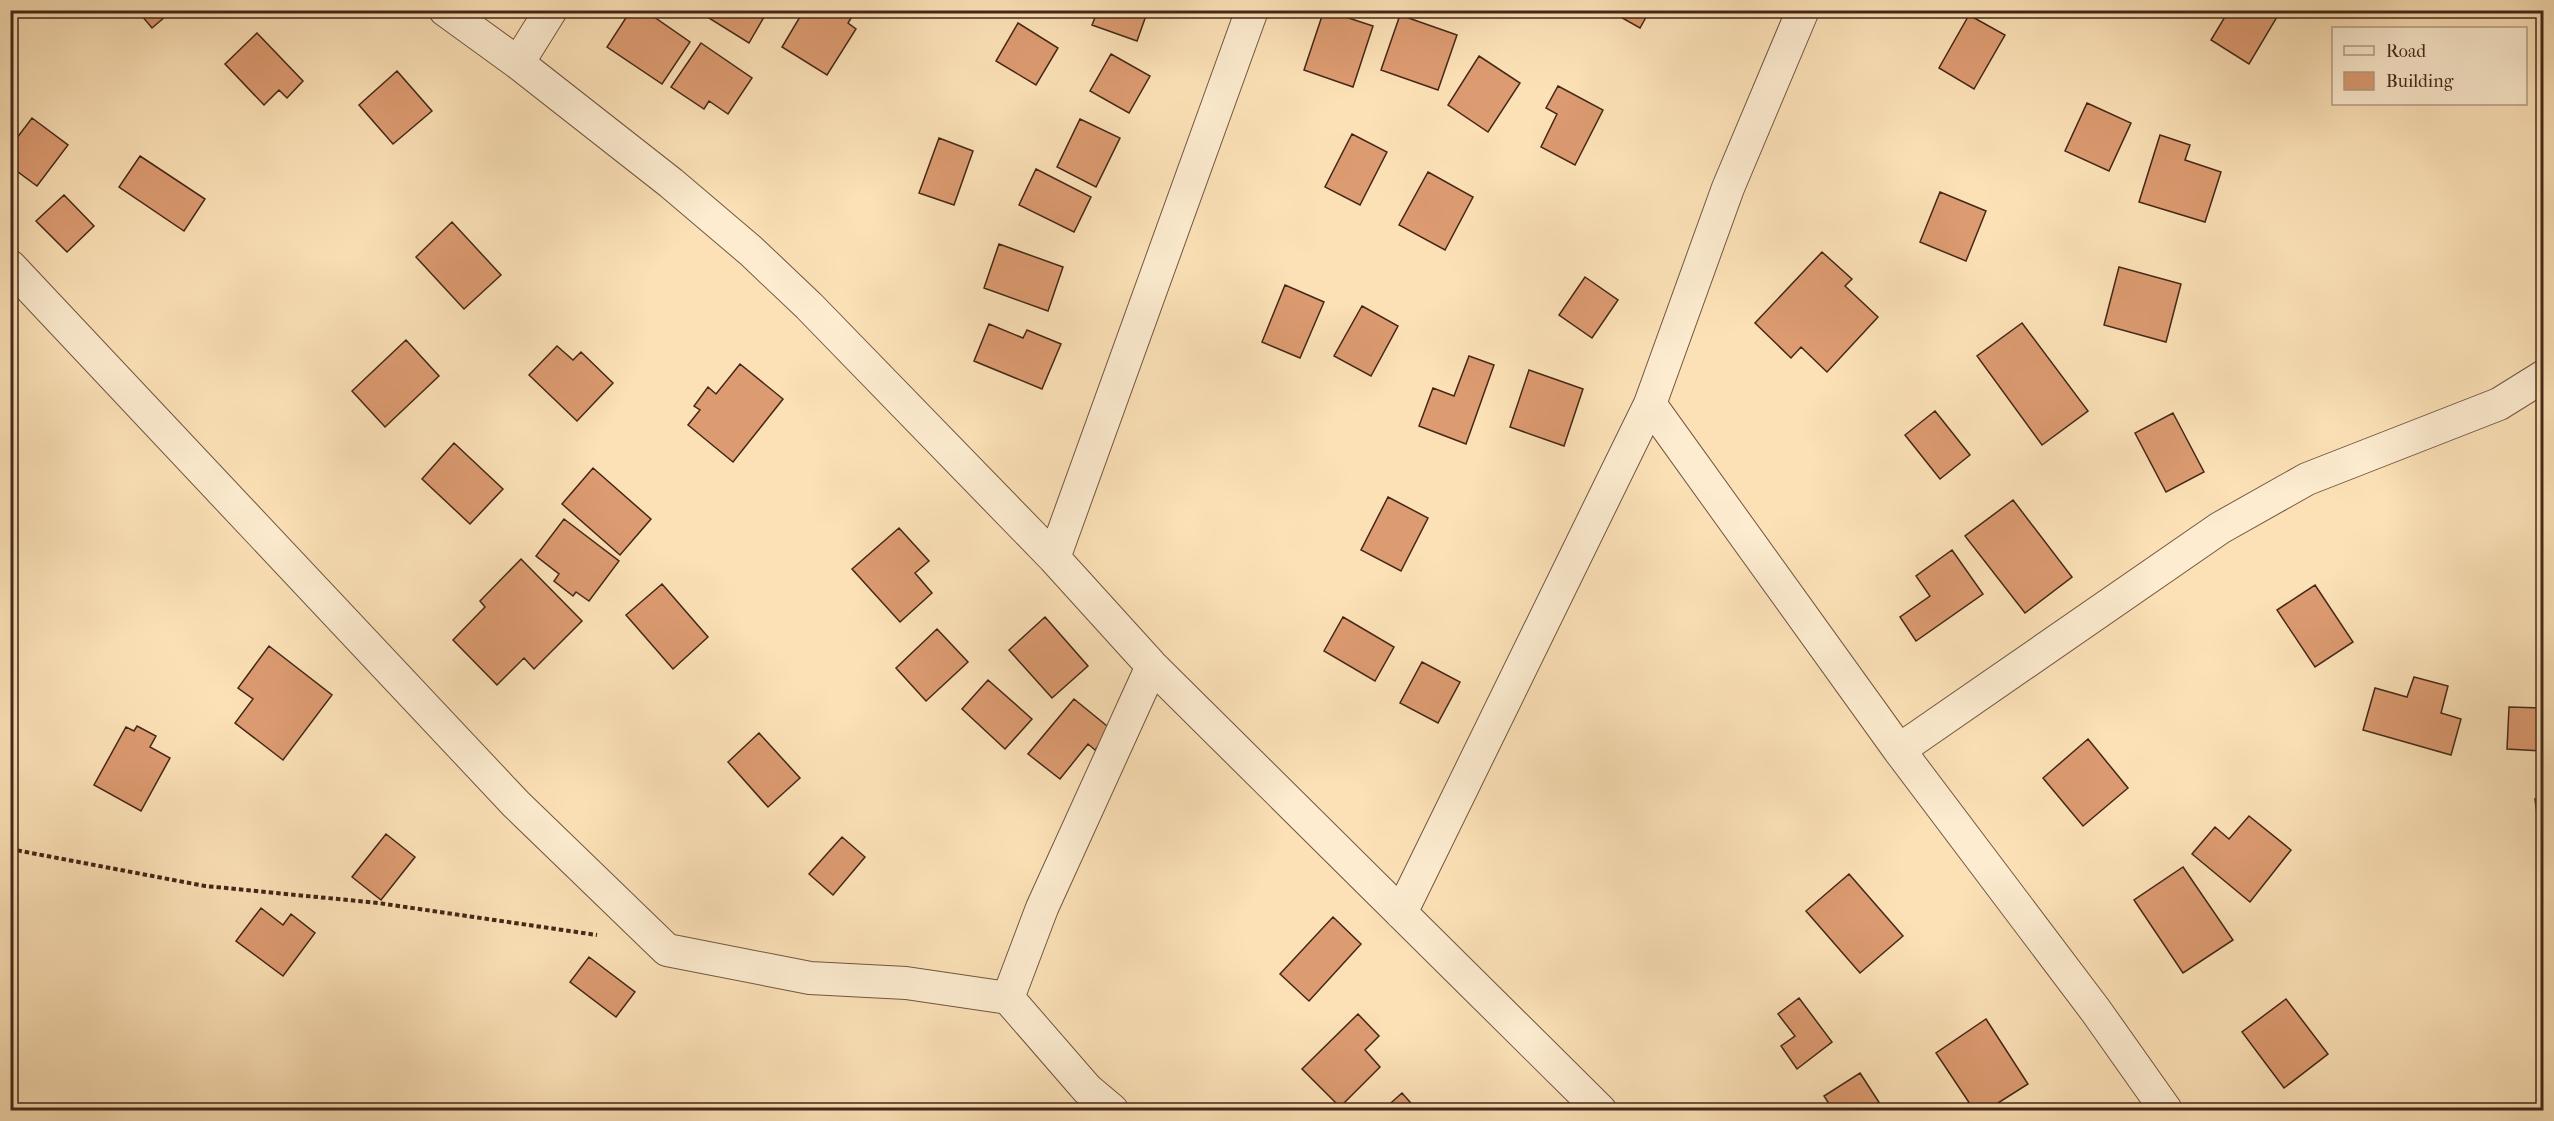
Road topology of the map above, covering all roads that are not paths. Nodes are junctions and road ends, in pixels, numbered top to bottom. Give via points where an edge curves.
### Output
1 (445, 10) edge
2 (551, 10) edge
3 (1252, 10) edge
4 (1803, 10) edge
5 (518, 63) junction
6 (10, 266) edge
7 (2544, 376) edge
8 (1650, 404) junction
9 (1054, 558) junction
10 (1152, 666) junction
11 (1899, 750) junction
12 (1401, 913) junction
13 (1008, 998) junction
14 (1112, 1110) edge
15 (1600, 1110) edge
16 (2166, 1110) edge

1 - 5 street
2 - 5 street
3 - 9 street
4 - 8 street via 1728,188
5 - 9 street via 751,251
6 - 13 street via 516,804 667,950 810,978 906,983
7 - 11 street via 2499,404 2307,478 2220,528
8 - 11 street
8 - 12 street
9 - 10 street
10 - 12 street
10 - 13 street via 1042,908
11 - 16 street
12 - 15 street
13 - 14 street via 1088,1089

